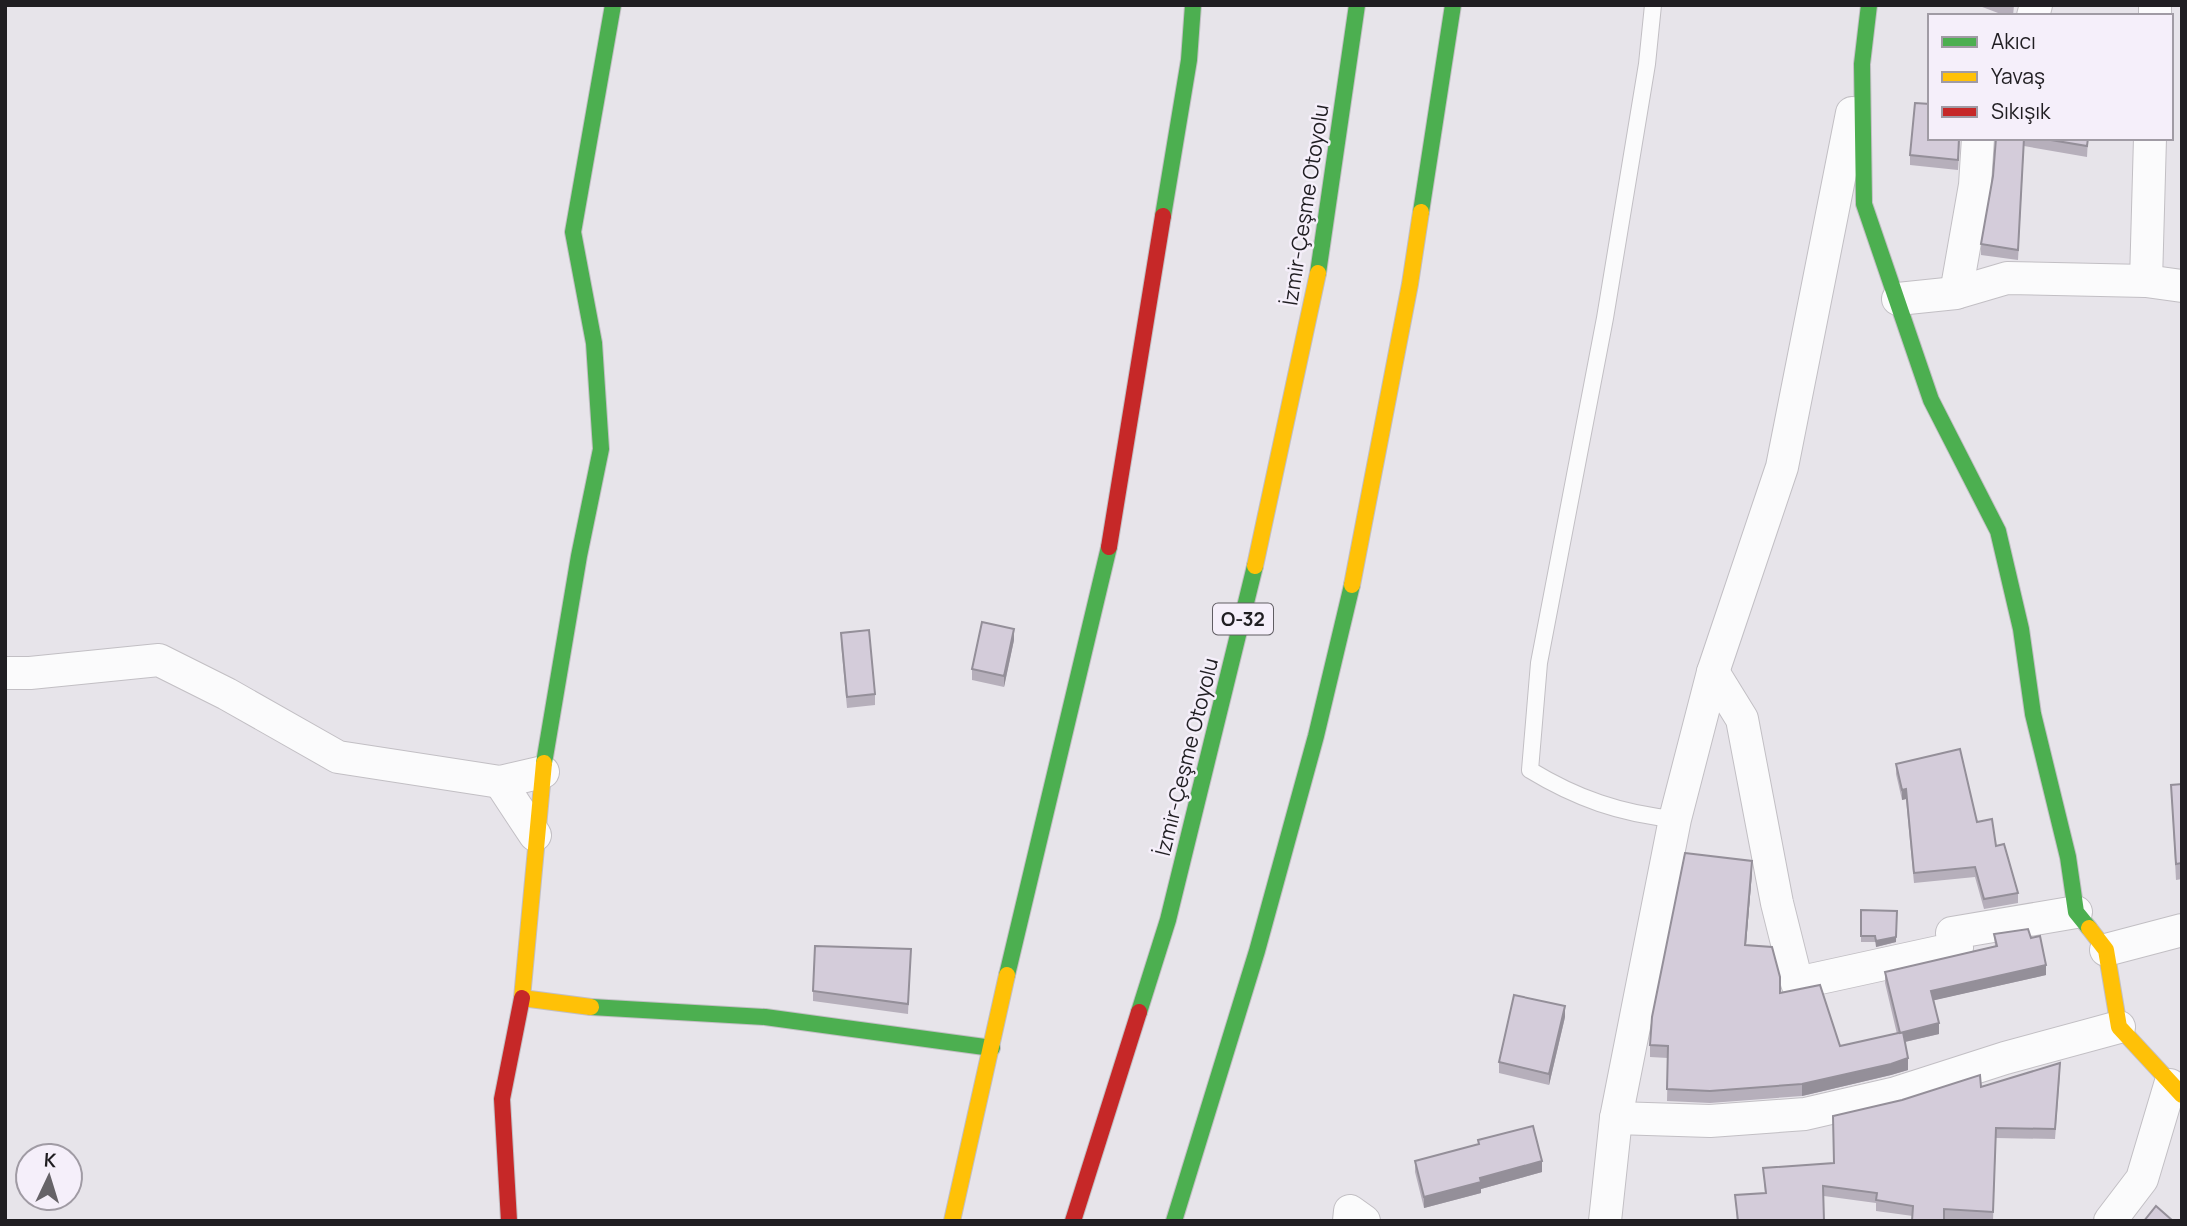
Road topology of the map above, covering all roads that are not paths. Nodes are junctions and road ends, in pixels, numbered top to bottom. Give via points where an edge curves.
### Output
1 (613, 5) edge
2 (1175, 5) edge
3 (1193, 5) edge
4 (1357, 5) edge
5 (1453, 5) edge
6 (1653, 5) edge
7 (1870, 6) edge
8 (1191, 26) junction
9 (1862, 64) junction
10 (1978, 140) edge
11 (2150, 140) edge
12 (2146, 281) junction
13 (2182, 286) edge
14 (1956, 293) junction
15 (1898, 299) junction
16 (1713, 672) junction
17 (5, 673) edge
18 (543, 772) junction
19 (500, 782) junction
20 (1675, 820) junction
21 (536, 835) junction
22 (2076, 912) junction
23 (2182, 930) edge
24 (2106, 950) junction
25 (522, 998) junction
26 (2119, 1027) junction
27 (992, 1048) junction
28 (2176, 1090) edge
29 (1616, 1118) junction
30 (509, 1221) edge
31 (952, 1221) edge
32 (1073, 1221) edge
33 (1174, 1221) edge
34 (1349, 1221) edge
35 (1364, 1221) edge
36 (1605, 1221) edge
37 (2110, 1221) edge

1 - 18 main road via 573,232 594,343 601,449
2 - 8 lane
3 - 8 main road
4 - 32 main road, İzmir-Çeşme Otoyolu / O-32 via 1323,250 1255,567 1168,920
5 - 33 main road via 1410,284 1350,594 1257,951
6 - 20 lane via 1605,318 1539,663 1530,770 1597,804
7 - 9 main road
8 - 27 main road via 1108,551
9 - 15 main road via 1864,204
9 - 16 street via 1782,467
10 - 14 street via 1975,185
11 - 12 street
12 - 13 street
12 - 14 street via 2007,278
14 - 15 street
15 - 22 main road via 1931,400 1998,531
16 - 20 street
16 - 22 street via 1742,719 1797,983 1957,948 1952,933
17 - 19 street via 159,660 338,757
18 - 19 street
18 - 21 main road
19 - 21 street
20 - 29 street
21 - 25 main road
22 - 24 main road
23 - 24 street
24 - 26 main road
25 - 27 main road via 574,1006 765,1017
25 - 30 main road via 502,1100
26 - 28 main road
26 - 29 street via 1896,1093 1805,1114 1710,1121
27 - 31 main road
28 - 37 street via 2142,1179
29 - 36 street
34 - 35 street via 1350,1211

